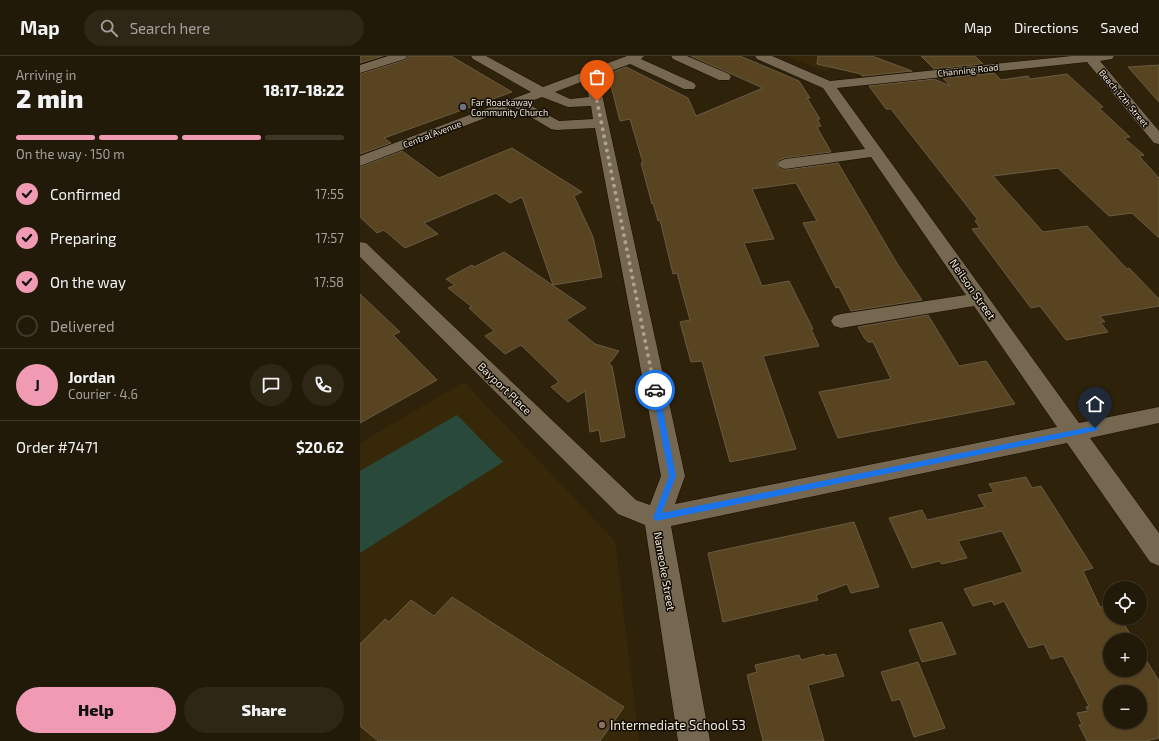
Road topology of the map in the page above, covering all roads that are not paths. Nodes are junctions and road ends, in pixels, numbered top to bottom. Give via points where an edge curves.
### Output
1 (401, 56) edge
2 (477, 56) edge
3 (677, 56) edge
4 (761, 56) edge
5 (1108, 56) edge
6 (1090, 57) edge
7 (634, 58) edge
8 (360, 69) edge
9 (591, 74) junction
10 (724, 77) dead end
11 (828, 85) junction
12 (689, 86) dead end
13 (541, 92) junction
14 (597, 101) junction
15 (516, 102) junction
16 (568, 103) junction
17 (601, 123) junction
18 (556, 126) junction
19 (1159, 140) edge
20 (876, 152) junction
21 (360, 161) edge
22 (785, 164) dead end
23 (360, 247) edge
24 (980, 299) junction
25 (841, 321) dead end
26 (1159, 415) edge
27 (1074, 433) junction
28 (656, 518) junction
29 (1159, 554) edge
30 (694, 741) edge

1 - 8 street
2 - 13 street
3 - 10 street
4 - 11 street
5 - 6 street, Channing Road
6 - 11 street, Channing Road
6 - 19 street, Beach 12th Street
7 - 9 street, Central Avenue
7 - 12 street
9 - 13 street, Central Avenue
9 - 14 street, Nameoke Street
11 - 20 street, Neilson Street
13 - 15 street, Central Avenue
13 - 16 street
14 - 16 street
14 - 17 street, Nameoke Street
15 - 18 street
15 - 21 street, Central Avenue
16 - 18 street
17 - 18 street
17 - 28 street, Nameoke Street via 672,476
20 - 22 street
20 - 24 street, Neilson Street
23 - 28 street, Bayport Place via 627,507
24 - 25 street
24 - 27 street, Neilson Street
26 - 27 street
27 - 28 street
27 - 29 street, Neilson Street
28 - 30 street, Nameoke Street

